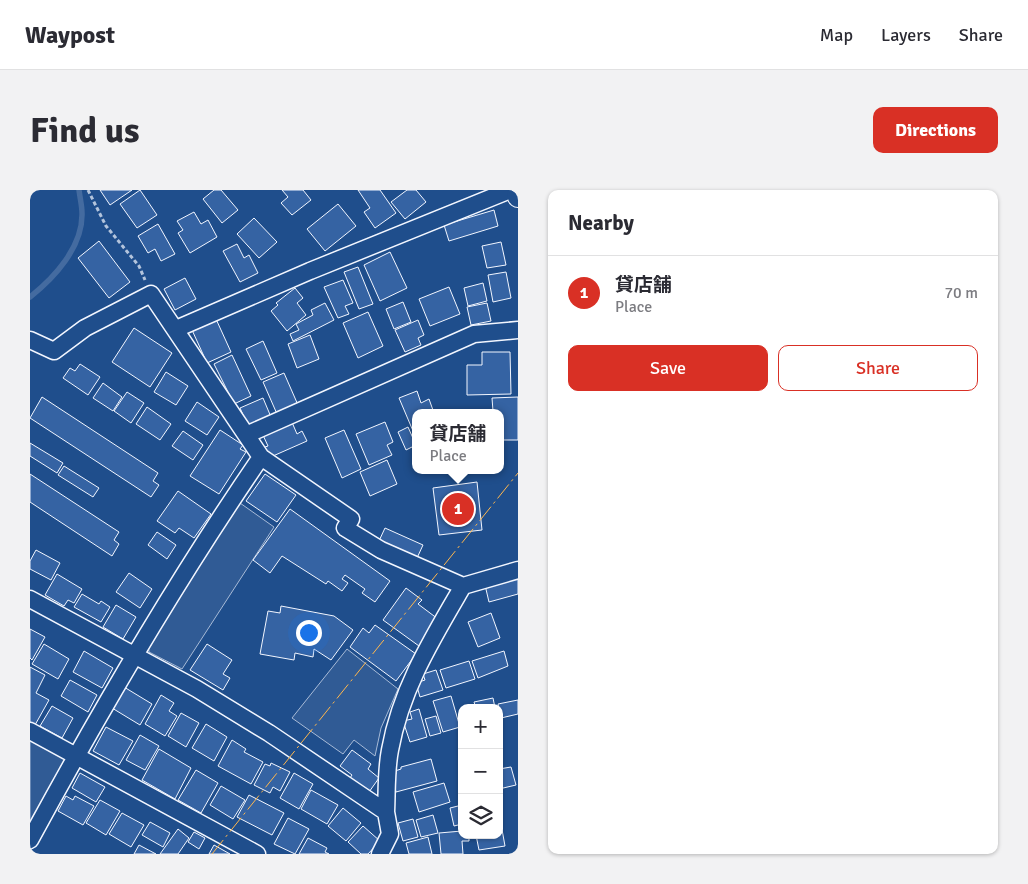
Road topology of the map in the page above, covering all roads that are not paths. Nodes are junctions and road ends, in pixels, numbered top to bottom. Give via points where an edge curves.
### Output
1 (510, 190) edge
2 (518, 190) edge
3 (518, 197) edge
4 (176, 329) junction
5 (518, 330) edge
6 (30, 340) edge
7 (246, 436) junction
8 (261, 457) junction
9 (518, 570) edge
10 (463, 586) junction
11 (30, 599) edge
12 (133, 655) junction
13 (30, 731) edge
14 (75, 756) junction
15 (386, 812) junction
16 (30, 840) edge
17 (256, 854) edge
18 (380, 854) edge

1 - 4 street
2 - 3 street
4 - 6 street via 151,294 85,328 54,351
4 - 7 street
5 - 7 street via 474,334
7 - 8 street
8 - 10 street via 351,519 345,528 380,550
8 - 12 street via 188,565
9 - 10 street
10 - 15 street via 421,658 403,700 390,751
11 - 12 street
12 - 14 street
12 - 15 street via 197,688
13 - 14 street
14 - 16 street
14 - 17 street
15 - 18 street via 390,834

